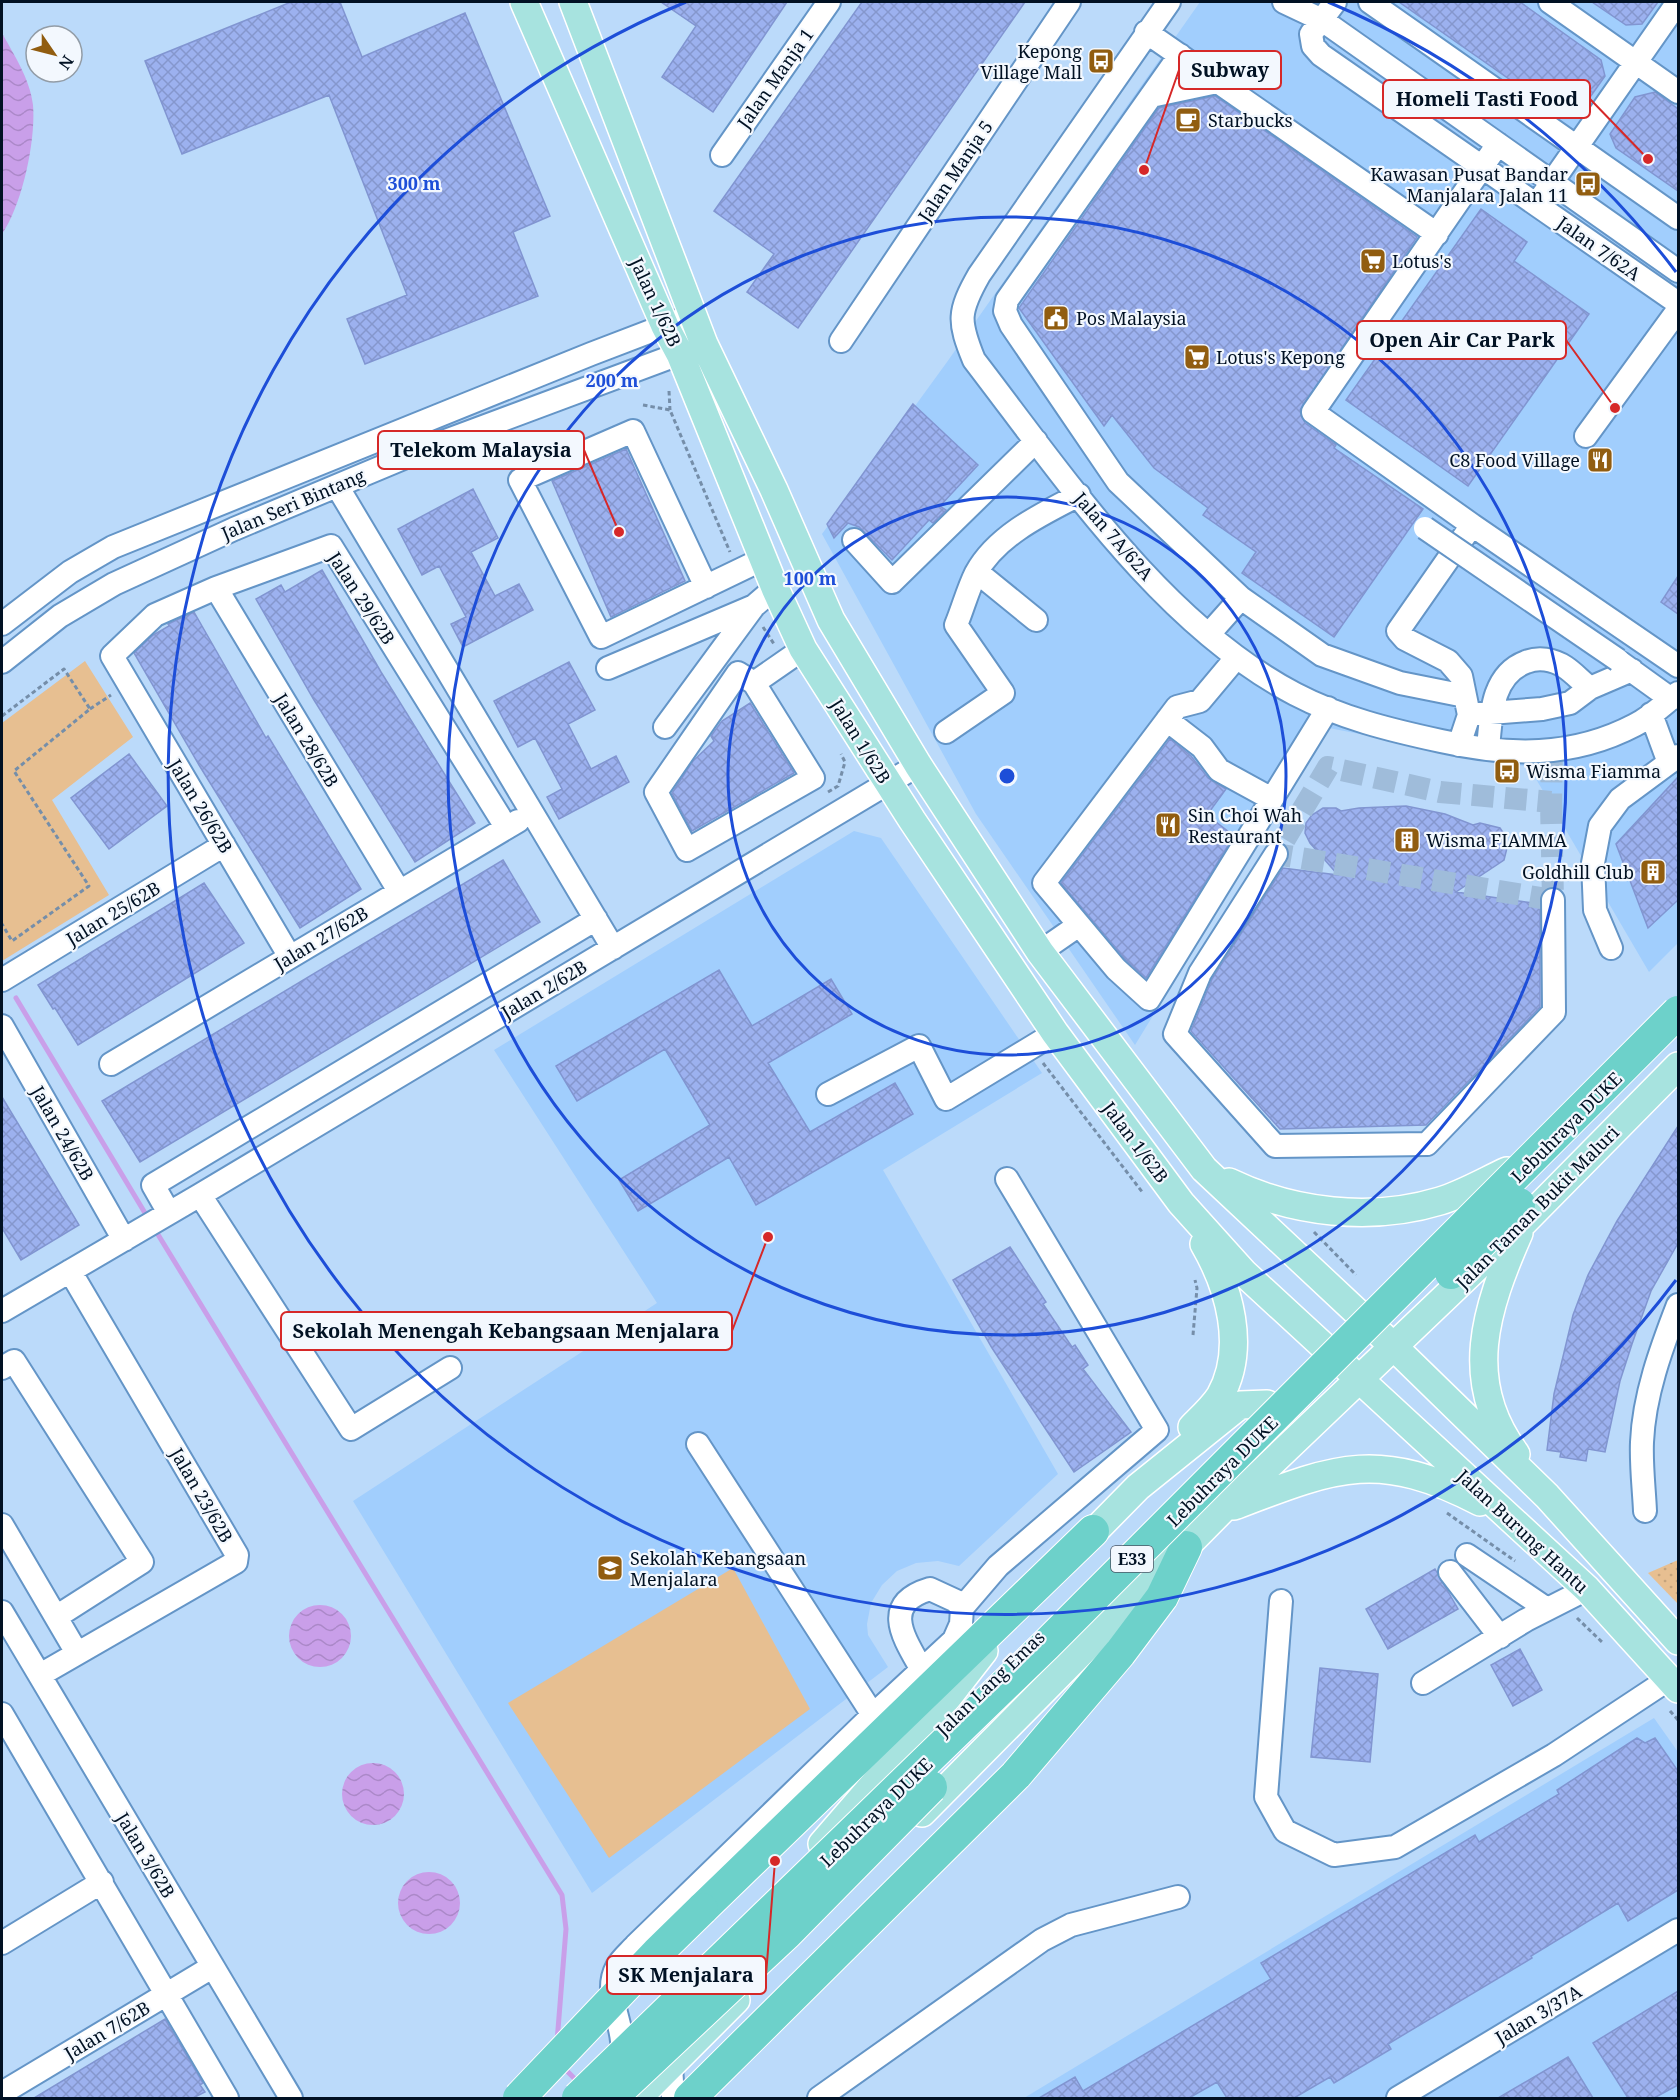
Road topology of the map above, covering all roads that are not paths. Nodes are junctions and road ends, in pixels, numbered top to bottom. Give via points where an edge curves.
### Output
1 (524, 2) edge
2 (573, 2) edge
3 (829, 2) edge
4 (1069, 2) edge
5 (1169, 2) edge
6 (1284, 2) edge
7 (1335, 2) edge
8 (1370, 2) edge
9 (1550, 2) edge
10 (1678, 2) edge
11 (1322, 20) junction
12 (1146, 32) junction
13 (1180, 55) junction
14 (1636, 62) junction
15 (1217, 82) junction
16 (1678, 92) edge
17 (1150, 96) junction
18 (1498, 144) junction
19 (1577, 147) junction
20 (722, 154) dead end
21 (1483, 168) junction
22 (1552, 182) junction
23 (1535, 204) junction
24 (1678, 218) edge
25 (1437, 234) junction
26 (1678, 271) edge
27 (1678, 303) edge
28 (1678, 310) edge
29 (693, 315) junction
30 (665, 326) junction
31 (841, 340) dead end
32 (704, 344) junction
33 (680, 354) junction
34 (1586, 435) dead end
35 (1036, 441) junction
36 (338, 486) junction
37 (1078, 495) junction
38 (1472, 525) junction
39 (1425, 528) dead end
40 (854, 540) dead end
41 (763, 559) junction
42 (977, 572) junction
43 (706, 587) junction
44 (216, 588) junction
45 (775, 588) junction
46 (1241, 598) junction
47 (754, 606) junction
48 (1035, 620) dead end
49 (2, 624) edge
50 (1209, 634) junction
51 (794, 655) junction
52 (112, 656) joint
53 (1236, 658) junction
54 (2, 662) edge
55 (1625, 665) junction
56 (1678, 666) edge
57 (608, 668) dead end
58 (754, 682) junction
59 (1590, 688) junction
60 (1675, 696) edge
61 (1328, 708) junction
62 (1484, 709) junction
63 (1651, 714) junction
64 (1167, 720) junction
65 (665, 727) dead end
66 (946, 732) dead end
67 (1459, 745) junction
68 (1488, 749) junction
69 (1674, 760) edge
70 (918, 765) junction
71 (888, 783) junction
72 (1272, 799) junction
73 (532, 812) junction
74 (506, 827) junction
75 (224, 845) junction
76 (1276, 854) dead end
77 (399, 891) junction
78 (1553, 900) dead end
79 (596, 919) junction
80 (1079, 925) junction
81 (613, 948) junction
82 (1611, 948) dead end
83 (1040, 952) junction
84 (290, 957) junction
85 (2, 980) edge
86 (1678, 997) edge
87 (1678, 1012) edge
88 (2, 1026) edge
89 (1055, 1033) junction
90 (1678, 1040) edge
91 (111, 1064) dead end
92 (1678, 1066) edge
93 (828, 1094) dead end
94 (1204, 1169) junction
95 (1508, 1171) junction
96 (1007, 1179) dead end
97 (200, 1195) junction
98 (1182, 1203) junction
99 (170, 1213) junction
100 (1524, 1222) junction
101 (124, 1240) junction
102 (70, 1271) junction
103 (4, 1305) edge
104 (1678, 1305) edge
105 (1358, 1312) junction
106 (1325, 1346) junction
107 (1393, 1346) junction
108 (2, 1368) edge
109 (450, 1368) dead end
110 (1359, 1380) junction
111 (1267, 1404) junction
112 (698, 1444) dead end
113 (1138, 1486) junction
114 (1547, 1496) junction
115 (1221, 1511) junction
116 (1645, 1511) dead end
117 (1516, 1521) junction
118 (2, 1525) edge
119 (1093, 1532) junction
120 (1185, 1546) junction
121 (1467, 1555) dead end
122 (1450, 1572) dead end
123 (1587, 1589) junction
124 (1281, 1601) dead end
125 (962, 1608) junction
126 (1547, 1609) junction
127 (2, 1612) edge
128 (56, 1617) junction
129 (1500, 1637) junction
130 (1678, 1641) edge
131 (77, 1653) junction
132 (922, 1670) junction
133 (40, 1675) junction
134 (1423, 1683) dead end
135 (1674, 1684) edge
136 (2, 1714) edge
137 (873, 1715) junction
138 (814, 1854) junction
139 (102, 1882) junction
140 (1178, 1897) dead end
141 (1678, 1930) edge
142 (2, 1943) edge
143 (212, 1967) junction
144 (167, 1994) junction
145 (622, 2041) junction
146 (671, 2066) junction
147 (585, 2086) edge
148 (2, 2093) edge
149 (227, 2098) edge
150 (291, 2098) edge
151 (519, 2098) edge
152 (565, 2098) edge
153 (612, 2098) edge
154 (638, 2098) edge
155 (673, 2098) edge
156 (690, 2098) edge
157 (819, 2098) edge
158 (1398, 2098) edge

1 - 30 main road, Jalan 1/62B
2 - 29 main road, Jalan 1/62B
3 - 20 street, Jalan Manja 1
4 - 31 street, Jalan Manja 5
5 - 12 street, Jalan 7A/62A
6 - 11 street
7 - 11 street
8 - 19 street
9 - 14 street
10 - 14 street
11 - 18 street, Jalan 7/62A
11 - 21 street, Jalan 7/62A via 1311,34 1313,46 1321,56
12 - 13 street
12 - 35 street, Jalan 7A/62A via 966,299 962,330 974,360
13 - 15 street
13 - 17 street
14 - 16 street
14 - 19 street
15 - 17 street
15 - 25 street via 1339,153
17 - 46 street via 1007,300 1005,311 1118,482
18 - 21 street
18 - 22 street, Jalan 7/62A
19 - 22 street
19 - 24 street
21 - 23 street, Jalan 7/62A
21 - 25 street
22 - 23 street
22 - 26 street, Jalan 7/62A
23 - 27 street, Jalan 7/62A
25 - 38 street via 1313,412
28 - 34 street
29 - 30 street, Jalan Seri Bintang
29 - 32 main road, Jalan 1/62B
30 - 33 main road, Jalan 1/62B
30 - 49 street, Jalan Seri Bintang via 113,548 70,572
32 - 33 street, Jalan Seri Bintang
32 - 70 main road, Jalan 1/62B via 831,621
33 - 36 street, Jalan Seri Bintang via 432,446
33 - 41 main road, Jalan 1/62B
35 - 37 street, Jalan 7A/62A
35 - 40 street via 892,582
36 - 54 street, Jalan Seri Bintang via 114,584 60,616
36 - 73 street, Jalan 29/62B
37 - 42 street via 1004,539
37 - 50 street, Jalan 7A/62A via 1104,528
38 - 56 street
38 - 62 street via 1398,631 1405,639 1448,661
39 - 55 street, bridge
41 - 43 street
41 - 45 main road, Jalan 1/62B
42 - 48 street
42 - 66 street via 956,625 1003,693
43 - 43 street via 633,431 520,480 601,637
44 - 52 street, Jalan 29/62B via 155,615
44 - 74 street, Jalan 29/62B via 331,546
44 - 77 street, Jalan 28/62B
45 - 47 street
45 - 51 main road, Jalan 1/62B
46 - 50 street
46 - 62 street via 1322,655
47 - 57 street
47 - 65 street
50 - 53 street, Jalan 7A/62A
51 - 58 street
51 - 71 main road, Jalan 1/62B
52 - 75 street, Jalan 26/62B
53 - 61 street, Jalan 7A/62A via 1297,695
53 - 64 street via 1200,701 1177,707
55 - 59 street
55 - 60 street
58 - 58 street via 813,778 687,850 656,792 738,673
59 - 62 street via 1570,703 1542,709
59 - 62 street via 1563,665 1526,676
60 - 63 street, Jalan 7A/62A
61 - 67 street, Jalan 7A/62A via 1369,725
61 - 72 street
62 - 67 street
62 - 68 street
63 - 68 street, Jalan 7A/62A via 1634,726 1572,748 1526,753
63 - 69 street
64 - 72 street via 1202,747 1219,770
64 - 80 street via 1044,883
67 - 68 street, Jalan 7A/62A
69 - 82 street via 1620,799 1600,826 1593,863 1595,910
70 - 71 street, Jalan 2/62B
70 - 83 main road, Jalan 1/62B
71 - 81 street, Jalan 2/62B
71 - 89 main road, Jalan 1/62B
72 - 80 street via 1149,999 1116,969
73 - 74 street, Jalan 27/62B
73 - 79 street, Jalan 29/62B
74 - 77 street, Jalan 27/62B
75 - 84 street, Jalan 26/62B
75 - 85 street, Jalan 25/62B
76 - 78 street via 1200,972 1175,1034 1275,1146 1427,1144 1554,1012
77 - 84 street, Jalan 27/62B
79 - 81 street, Jalan 29/62B
79 - 99 street via 153,1185
80 - 83 street
81 - 97 street, Jalan 2/62B
83 - 94 main road, Jalan 1/62B
84 - 91 street, Jalan 27/62B
86 - 95 main road
87 - 147 highway, Lebuhraya DUKE / E33, bridge via 1046,1645
88 - 101 street, Jalan 24/62B
89 - 93 street via 946,1099 919,1046
89 - 98 main road, Jalan 1/62B
90 - 153 highway, Lebuhraya DUKE / E33, bridge via 1488,1237 1032,1685 787,1933
92 - 100 main road, Jalan Taman Bukit Maluri
94 - 95 main road via 1282,1204 1378,1212 1442,1200
94 - 105 main road, Jalan 1/62B
95 - 105 main road
96 - 125 street via 1157,1430 998,1566
97 - 99 street, Jalan 2/62B
97 - 109 street via 351,1429
98 - 106 main road, Jalan 1/62B via 1244,1273
98 - 113 main road via 1226,1290 1231,1314 1231,1360 1220,1396
99 - 101 street, Jalan 2/62B
100 - 107 main road, Jalan Taman Bukit Maluri
100 - 114 main road via 1496,1285 1487,1318 1485,1383 1492,1410 1510,1447
101 - 102 street, Jalan 2/62B
102 - 103 street, Jalan 2/62B
102 - 131 street, Jalan 23/62B via 237,1555 232,1566
104 - 116 street via 1649,1395 1642,1442
105 - 106 main road, Jalan Lang Emas
105 - 107 main road, Jalan 1/62B
106 - 110 main road, Jalan 1/62B
106 - 111 main road, Jalan Lang Emas
107 - 110 main road
107 - 114 main road, Jalan Burung Hantu
108 - 128 street via 14,1360 142,1562
110 - 115 main road
110 - 117 main road, Jalan Burung Hantu
111 - 113 main road via 1240,1405
111 - 138 main road, Jalan Lang Emas via 1053,1623
112 - 137 street
113 - 119 main road
114 - 130 main road, Jalan Burung Hantu
115 - 117 main road via 1300,1481 1350,1468 1375,1468 1448,1485
115 - 120 main road
117 - 123 main road, Jalan Burung Hantu
118 - 128 street
119 - 138 main road via 987,1647
119 - 151 highway, bridge via 657,1953
120 - 146 main road
120 - 156 highway via 1162,1597 1120,1653 1016,1775
121 - 126 street
122 - 129 street
123 - 126 street
123 - 135 main road, Jalan Burung Hantu
124 - 135 street via 1266,1797 1285,1831 1334,1855 1395,1847
125 - 132 street via 954,1640
125 - 132 street via 956,1600 930,1588 913,1594 903,1606 899,1619 904,1638
126 - 129 street
127 - 133 street, Jalan 3/62B
128 - 131 street
129 - 134 street
131 - 133 street
132 - 137 street
133 - 143 street, Jalan 3/62B
136 - 139 street
137 - 145 street via 617,1967 612,2001
138 - 145 main road, Jalan Lang Emas
139 - 142 street
139 - 144 street
140 - 157 street via 1071,1925 1042,1940
141 - 158 street, Jalan 3/37A
143 - 144 street, Jalan 7/62B
143 - 150 street, Jalan 3/62B
144 - 148 street, Jalan 7/62B
144 - 149 street
145 - 147 main road, Jalan Lang Emas
146 - 154 main road
146 - 155 street
147 - 152 main road, Jalan Lang Emas

